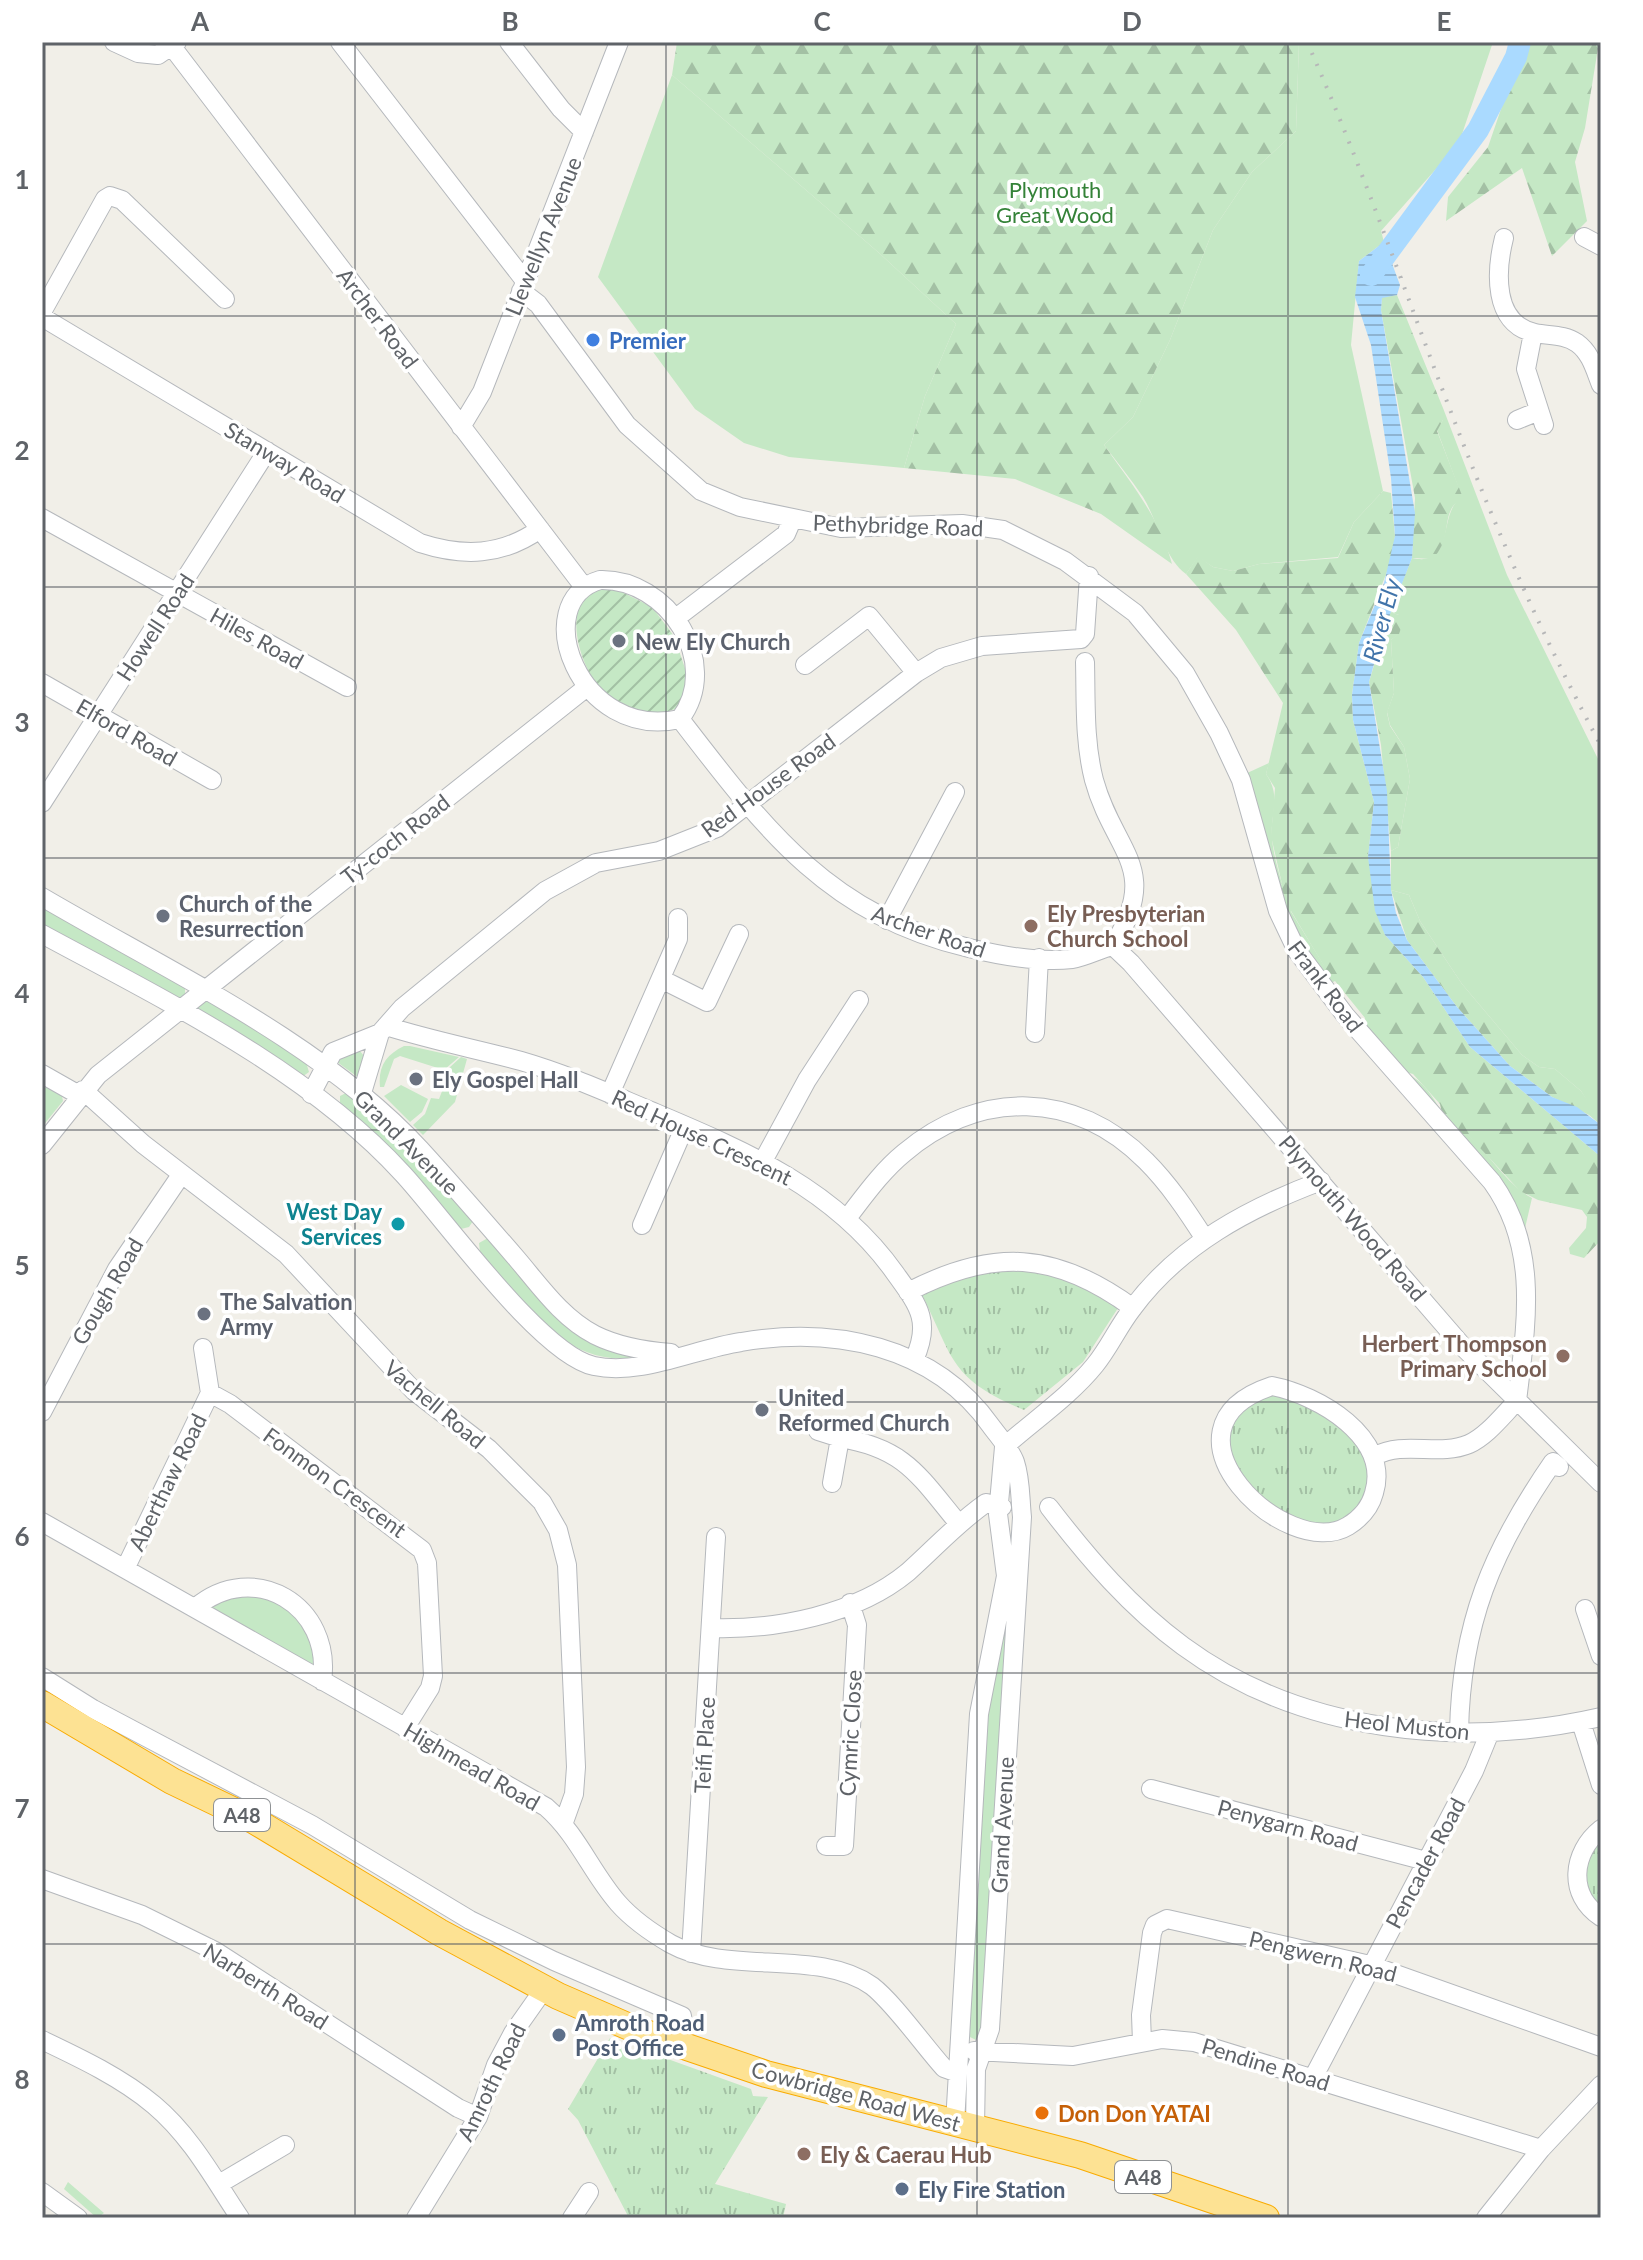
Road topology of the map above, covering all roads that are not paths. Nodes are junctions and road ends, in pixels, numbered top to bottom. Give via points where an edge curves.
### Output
1 (114, 42) edge
2 (340, 42) edge
3 (509, 42) edge
4 (619, 42) edge
5 (175, 45) edge
6 (584, 132) junction
7 (1504, 238) dead end
8 (523, 286) junction
9 (225, 299) dead end
10 (42, 315) edge
11 (1533, 333) junction
12 (1601, 385) edge
13 (1517, 420) dead end
14 (461, 427) junction
15 (267, 451) junction
16 (42, 518) edge
17 (792, 520) junction
18 (540, 529) junction
19 (1089, 576) junction
20 (584, 587) junction
21 (177, 593) junction
22 (676, 618) junction
23 (1085, 662) dead end
24 (805, 665) dead end
25 (916, 673) junction
26 (42, 683) edge
27 (347, 687) dead end
28 (587, 687) junction
29 (98, 715) junction
30 (680, 719) junction
31 (212, 780) dead end
32 (955, 792) dead end
33 (42, 803) edge
34 (746, 805) junction
35 (42, 897) edge
36 (678, 918) dead end
37 (887, 920) junction
38 (42, 934) edge
39 (739, 934) dead end
40 (1113, 946) junction
41 (1039, 958) junction
42 (661, 979) junction
43 (204, 991) junction
44 (859, 1000) dead end
45 (180, 1010) junction
46 (383, 1030) junction
47 (1035, 1033) dead end
48 (324, 1065) junction
49 (43, 1075) edge
50 (81, 1093) junction
51 (362, 1093) junction
52 (311, 1094) junction
53 (610, 1094) junction
54 (685, 1126) junction
55 (42, 1145) edge
56 (763, 1161) junction
57 (181, 1175) junction
58 (1321, 1181) junction
59 (848, 1217) junction
60 (486, 1224) junction
61 (642, 1225) dead end
62 (1205, 1239) junction
63 (464, 1245) junction
64 (908, 1292) junction
65 (1133, 1308) junction
66 (203, 1348) dead end
67 (682, 1354) junction
68 (914, 1360) junction
69 (210, 1393) junction
70 (1517, 1401) junction
71 (42, 1412) edge
72 (818, 1431) dead end
73 (840, 1438) junction
74 (1004, 1447) junction
75 (1375, 1456) junction
76 (1559, 1467) dead end
77 (832, 1483) dead end
78 (1601, 1483) edge
79 (1049, 1507) dead end
80 (1011, 1515) junction
81 (42, 1522) edge
82 (961, 1522) junction
83 (716, 1537) dead end
84 (125, 1569) junction
85 (850, 1603) junction
86 (195, 1608) junction
87 (1585, 1609) dead end
88 (711, 1628) junction
89 (1601, 1656) edge
90 (42, 1677) edge
91 (322, 1681) junction
92 (42, 1704) edge
93 (1601, 1717) edge
94 (1581, 1722) junction
95 (405, 1728) junction
96 (1459, 1732) junction
97 (1490, 1732) junction
98 (1601, 1785) edge
99 (1151, 1789) dead end
100 (261, 1811) junction
101 (564, 1822) junction
102 (1601, 1829) edge
103 (826, 1846) dead end
104 (1426, 1861) junction
105 (42, 1879) edge
106 (1601, 1917) edge
107 (691, 1953) junction
108 (1370, 1965) junction
109 (544, 1989) junction
110 (42, 2040) edge
111 (1142, 2042) junction
112 (675, 2045) junction
113 (1601, 2047) edge
114 (960, 2049) junction
115 (983, 2051) junction
116 (958, 2073) junction
117 (1313, 2078) junction
118 (1601, 2085) edge
119 (478, 2117) junction
120 (965, 2125) junction
121 (285, 2145) dead end
122 (1541, 2149) junction
123 (219, 2184) junction
124 (42, 2192) edge
125 (78, 2218) edge
126 (240, 2218) edge
127 (416, 2218) edge
128 (1266, 2218) edge
129 (1486, 2218) edge

1 - 5 street, Archer Road via 158,55
2 - 8 street, Pethybridge Road
3 - 6 street
4 - 6 street, Llewellyn Avenue
5 - 14 street, Archer Road
6 - 8 street, Llewellyn Avenue
7 - 11 street via 1498,274 1503,305 1509,318
8 - 14 street, Llewellyn Avenue via 482,392
8 - 17 street, Pethybridge Road via 627,425 680,476 721,500
9 - 10 street via 122,200 110,196
10 - 15 street, Stanway Road
11 - 12 street via 1574,340 1588,353
11 - 13 street via 1526,369 1542,418
14 - 18 street, Archer Road
15 - 18 street, Stanway Road via 420,543 441,550 482,553 515,545
15 - 21 street, Howell Road
16 - 21 street, Hiles Road
17 - 19 street, Pethybridge Road via 841,528 984,525 1027,541
17 - 22 street, Pethybridge Road via 786,534
18 - 20 street, Archer Road
19 - 25 street, Red House Road via 1081,639 982,646 941,658
19 - 70 street, Frank Road via 1135,613 1185,673 1241,780 1278,911 1308,970 1502,1197 1522,1241 1526,1272
20 - 22 street via 600,580 628,583 656,598
20 - 28 street via 567,611 566,629 576,669
21 - 27 street, Hiles Road
21 - 29 street, Howell Road
22 - 30 street via 696,672 693,698
23 - 40 street via 1087,748 1136,885 1132,913
24 - 25 street via 869,616
25 - 34 street, Red House Road
26 - 29 street, Elford Road
28 - 30 street via 621,716 643,723
28 - 43 street, Ty-coch Road
29 - 31 street, Elford Road
29 - 33 street, Howell Road
30 - 34 street, Archer Road
32 - 37 street
34 - 37 street, Archer Road via 826,883
34 - 46 street, Red House Road via 688,842 596,863 569,876 435,981
35 - 43 street, Grand Avenue
36 - 42 street via 681,930
37 - 41 street, Archer Road via 954,944
38 - 45 street, Grand Avenue
39 - 42 street via 707,1002
40 - 41 street, Archer Road via 1076,958
40 - 58 street, Plymouth Wood Road
41 - 47 street
42 - 53 street
43 - 45 street
43 - 48 street, Grand Avenue
44 - 56 street
45 - 50 street
45 - 52 street, Grand Avenue
46 - 48 street, Red House Road via 333,1052
46 - 51 street
46 - 53 street, Red House Crescent via 524,1062
48 - 51 street, Grand Avenue
48 - 52 street
49 - 50 street, Vachell Road
50 - 55 street
50 - 57 street, Vachell Road
51 - 60 street, Grand Avenue
52 - 63 street, Grand Avenue via 402,1172
53 - 54 street, Red House Crescent
54 - 56 street, Red House Crescent
54 - 61 street
56 - 59 street, Red House Crescent
57 - 71 street, Gough Road via 117,1269
57 - 101 street, Vachell Road via 286,1254 388,1366 489,1449 533,1491 551,1517 567,1565 574,1720 574,1794
58 - 62 street via 1243,1214
58 - 70 street, Plymouth Wood Road via 1465,1349
59 - 62 street via 888,1167 924,1138 964,1116 1030,1105 1065,1111 1105,1128 1162,1178
59 - 64 street, Red House Crescent
60 - 63 street
60 - 67 street, Grand Avenue via 580,1326 639,1350
62 - 65 street
63 - 67 street, Grand Avenue via 560,1348 593,1366 638,1366
64 - 65 street via 964,1267 1021,1260 1083,1277
64 - 68 street, Red House Crescent via 924,1325
65 - 74 street via 1094,1366
66 - 69 street, Aberthaw Road
67 - 68 street, Grand Avenue via 743,1341 811,1337 878,1346
68 - 74 street, Grand Avenue via 967,1398
69 - 84 street, Aberthaw Road
69 - 95 street, Fonmon Crescent via 422,1550 433,1676
70 - 75 street via 1466,1445 1395,1447
70 - 78 street, Plymouth Wood Road
72 - 73 street
73 - 77 street
73 - 82 street via 873,1443 896,1454
74 - 80 street, Grand Avenue via 1015,1462
75 - 75 street via 1377,1484 1364,1514 1323,1535 1302,1529 1252,1497 1232,1477 1219,1444 1228,1413 1246,1395 1272,1386 1320,1404
76 - 96 street via 1553,1462 1522,1506 1483,1583 1464,1661
79 - 96 street, Heol Muston via 1137,1608 1185,1648 1239,1681 1331,1717
80 - 82 street via 986,1503
80 - 114 street, Grand Avenue via 1006,1576 979,1714
80 - 115 street, Grand Avenue via 990,2029
81 - 84 street, Highmead Road
82 - 85 street via 905,1574
83 - 88 street, Teifi Place
84 - 86 street, Highmead Road
85 - 88 street via 781,1624
85 - 103 street, Cymric Close via 857,1625 844,1846
86 - 91 street, Highmead Road
86 - 91 street via 218,1592 238,1588 280,1594 299,1607 322,1644
87 - 89 street
88 - 107 street, Teifi Place
90 - 100 street, Cowbridge Road West
91 - 95 street, Highmead Road
92 - 100 highway, Cowbridge Road West / A48 via 160,1774
93 - 94 street, Heol Muston
94 - 97 street, Heol Muston
94 - 98 street
95 - 101 street, Highmead Road
96 - 97 street, Heol Muston
97 - 104 street, Pencader Road
99 - 104 street, Penygarn Road
100 - 109 highway, Cowbridge Road West / A48 via 439,1932
100 - 112 street, Cowbridge Road West via 554,1961 682,2016
101 - 107 street, Highmead Road via 619,1904 648,1930
102 - 106 street via 1582,1850 1576,1876 1586,1903
104 - 108 street, Pencader Road
105 - 119 street, Narberth Road via 142,1915 215,1951
107 - 116 street, Highmead Road via 846,1972 873,1987 944,2068
108 - 111 street, Pengwern Road via 1171,1919 1160,1921 1152,1933
108 - 113 street, Pengwern Road
108 - 117 street, Pencader Road
109 - 112 highway, Cowbridge Road West / A48
109 - 119 street, Amroth Road via 499,2059
110 - 123 street via 155,2105
111 - 115 street, Pendine Road via 1073,2056
111 - 117 street, Pendine Road via 1194,2042
112 - 120 highway, Cowbridge Road West / A48
114 - 115 street, Pendine Road
114 - 116 street, Grand Avenue
115 - 120 street, Grand Avenue
116 - 120 street, Grand Avenue
117 - 122 street, Pendine Road
118 - 122 street
119 - 127 street, Amroth Road
120 - 128 highway, Cowbridge Road West / A48 via 1080,2155
121 - 123 street
122 - 129 street
123 - 126 street
124 - 125 street

